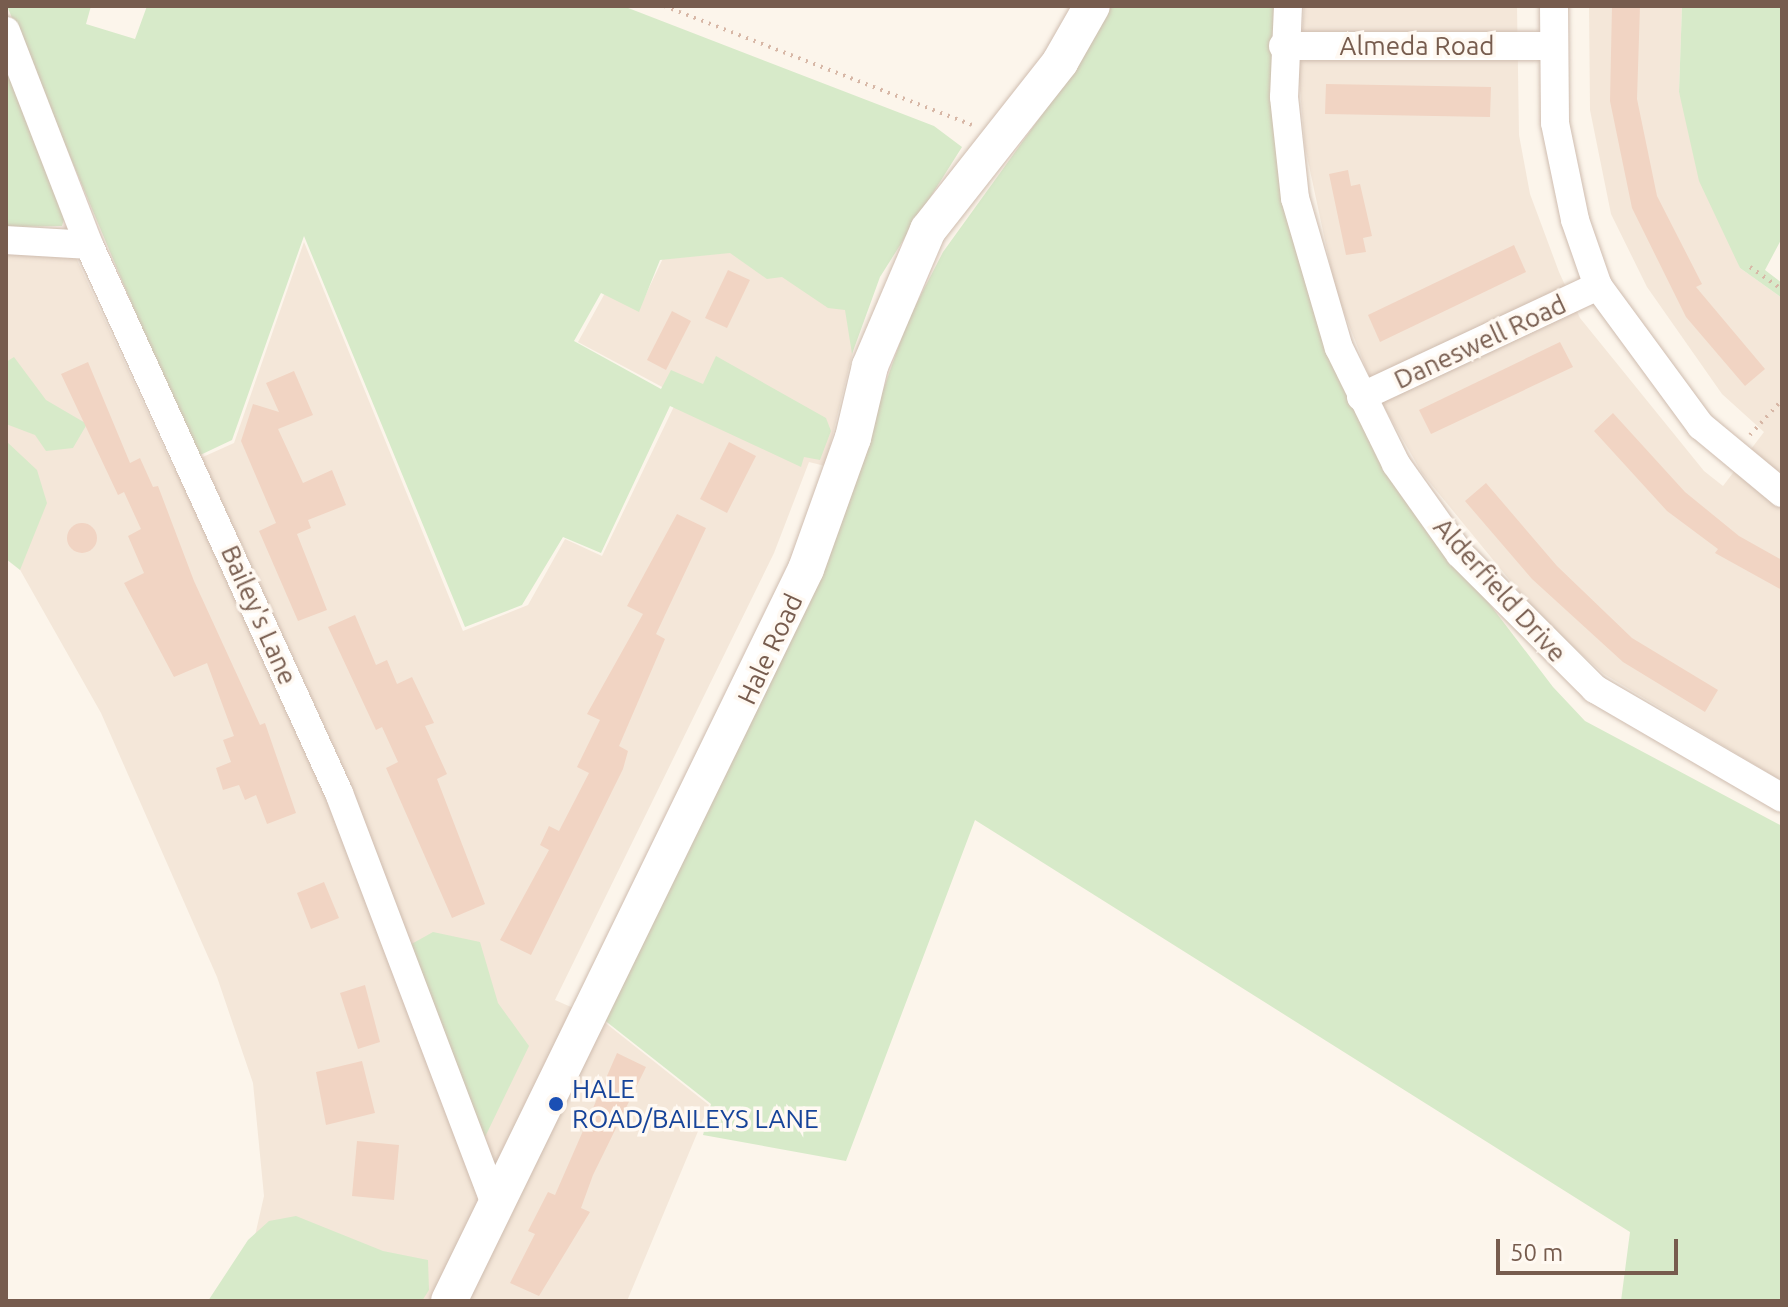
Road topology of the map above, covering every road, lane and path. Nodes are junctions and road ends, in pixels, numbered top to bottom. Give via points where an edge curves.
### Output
1 (664, 6) edge
2 (1092, 6) edge
3 (1288, 6) edge
4 (1554, 6) edge
5 (6, 31) edge
6 (1283, 46) junction
7 (1551, 46) junction
8 (1000, 136) junction
9 (6, 240) edge
10 (89, 245) junction
11 (1750, 267) dead end
12 (1598, 286) junction
13 (1782, 289) edge
14 (1361, 397) junction
15 (1782, 400) edge
16 (1731, 454) junction
17 (1782, 493) edge
18 (1782, 798) edge
19 (496, 1206) junction
20 (449, 1301) edge

1 - 8 path
2 - 8 street, Hale Road via 1060,62
3 - 6 street, Alderfield Drive
4 - 7 street
5 - 10 street, Bailey's Lane
6 - 7 street, Almeda Road
6 - 14 street, Alderfield Drive via 1295,198 1322,302
7 - 12 street via 1562,164
8 - 19 street, Hale Road via 928,230 870,366 853,438 806,569
9 - 10 street
10 - 19 street, Bailey's Lane via 339,793
11 - 13 path
12 - 14 street, Daneswell Road
12 - 16 street via 1665,384
14 - 18 street, Alderfield Drive via 1396,464 1460,554 1547,647 1595,689
15 - 16 path
16 - 17 street
19 - 20 street, Hale Road

